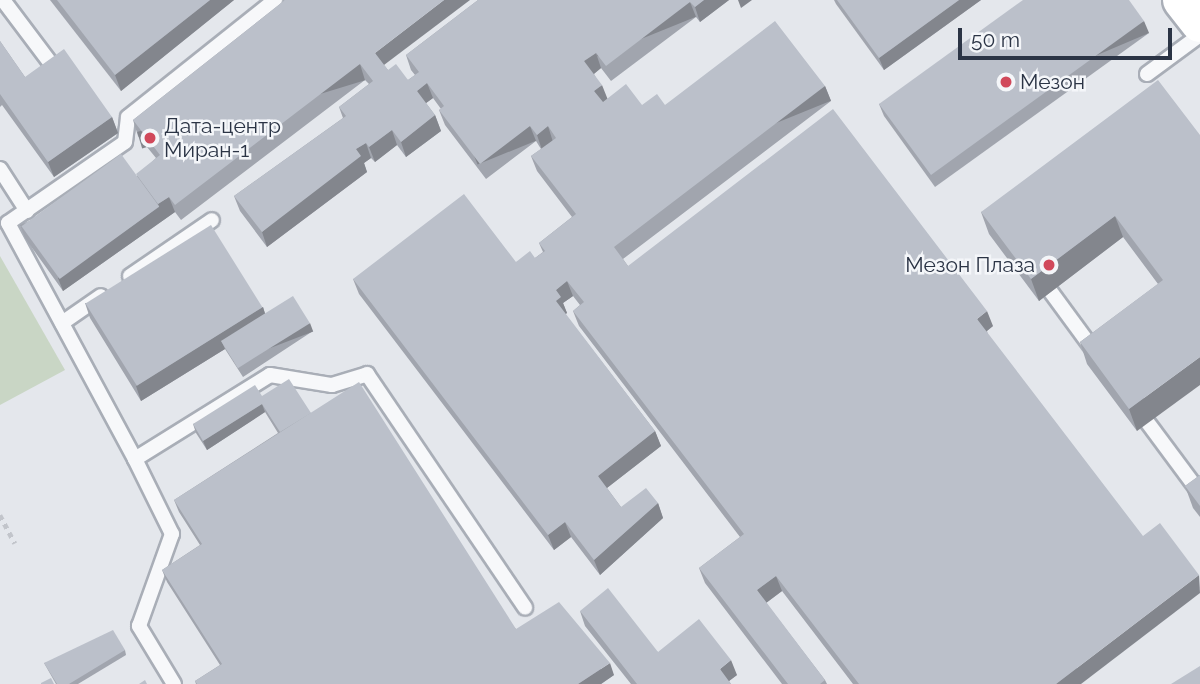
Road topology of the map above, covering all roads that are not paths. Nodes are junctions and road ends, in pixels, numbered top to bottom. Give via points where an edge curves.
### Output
1 (3, 0) edge
2 (275, 0) edge
3 (1182, 0) edge
4 (1200, 23) edge
5 (1200, 35) edge
6 (49, 61) edge
7 (1147, 74) dead end
8 (0, 169) edge
9 (27, 211) junction
10 (212, 220) dead end
11 (1051, 292) edge
12 (62, 323) junction
13 (1098, 356) edge
14 (1148, 423) edge
15 (135, 458) junction
16 (1200, 493) edge
17 (525, 607) dead end
18 (174, 684) edge

1 - 6 lane
2 - 9 lane via 128,117 125,142
3 - 4 main road
5 - 7 lane
8 - 9 lane
9 - 12 lane via 8,223
10 - 12 lane
11 - 13 lane
12 - 15 lane
14 - 16 lane
15 - 17 lane via 270,374 332,385 367,374
15 - 18 lane via 172,534 139,626

